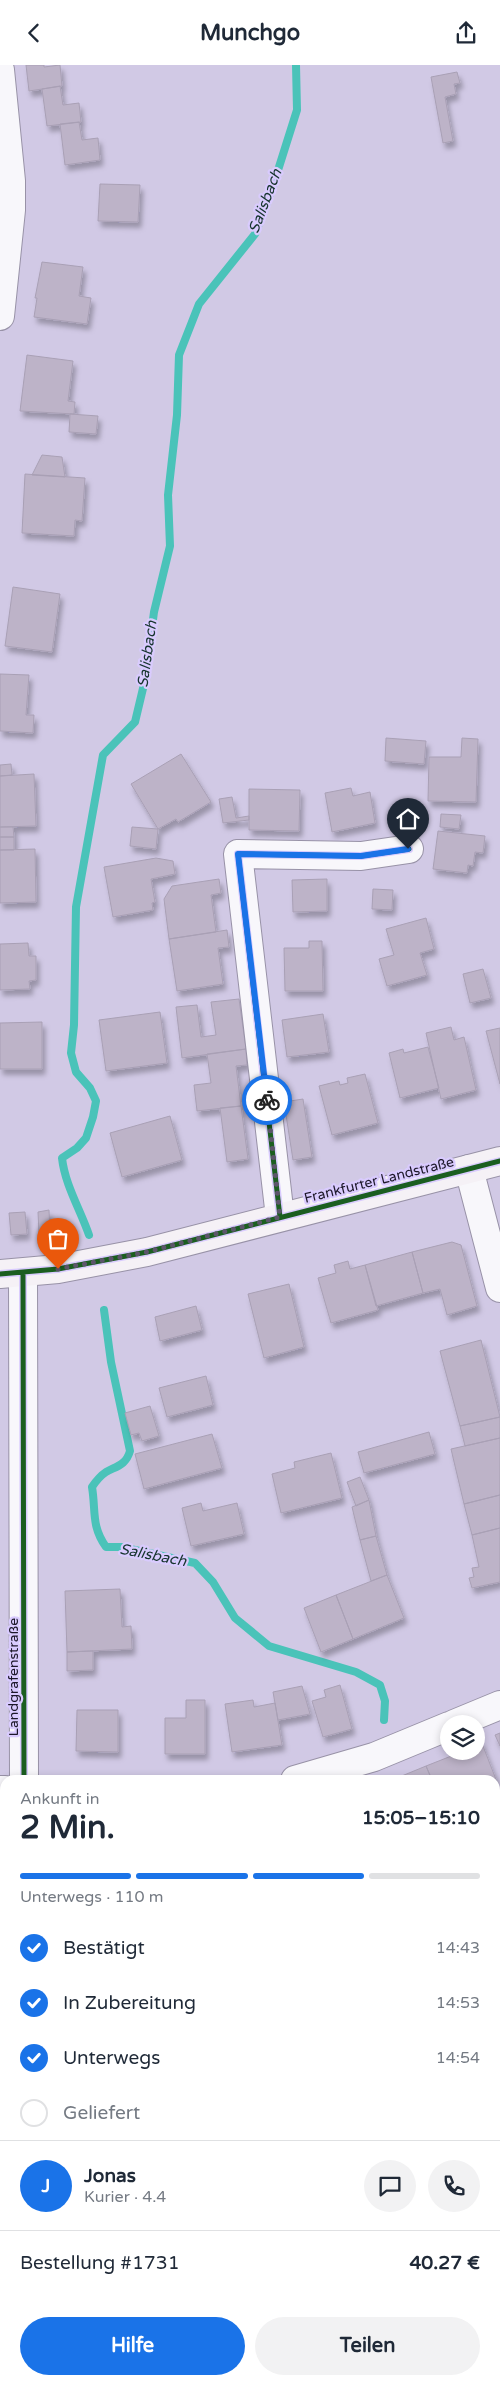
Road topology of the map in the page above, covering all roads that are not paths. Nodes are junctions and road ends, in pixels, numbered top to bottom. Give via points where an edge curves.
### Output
1 (0, 69) edge
2 (6, 182) edge
3 (0, 316) edge
4 (408, 849) dead end
5 (500, 1161) edge
6 (469, 1169) junction
7 (280, 1217) junction
8 (12, 1274) edge
9 (500, 1288) edge
10 (500, 1705) edge
11 (476, 1715) edge
12 (440, 1730) edge
13 (24, 1775) edge
14 (316, 1775) edge

1 - 2 street
2 - 3 street via 9,230
4 - 7 street via 361,856 238,854
5 - 6 main road, Frankfurter Landstraße
6 - 7 main road, Frankfurter Landstraße
6 - 9 street
7 - 8 main road, Frankfurter Landstraße via 147,1252
8 - 13 street, Landgrafenstraße
10 - 11 street
12 - 14 street via 374,1757

